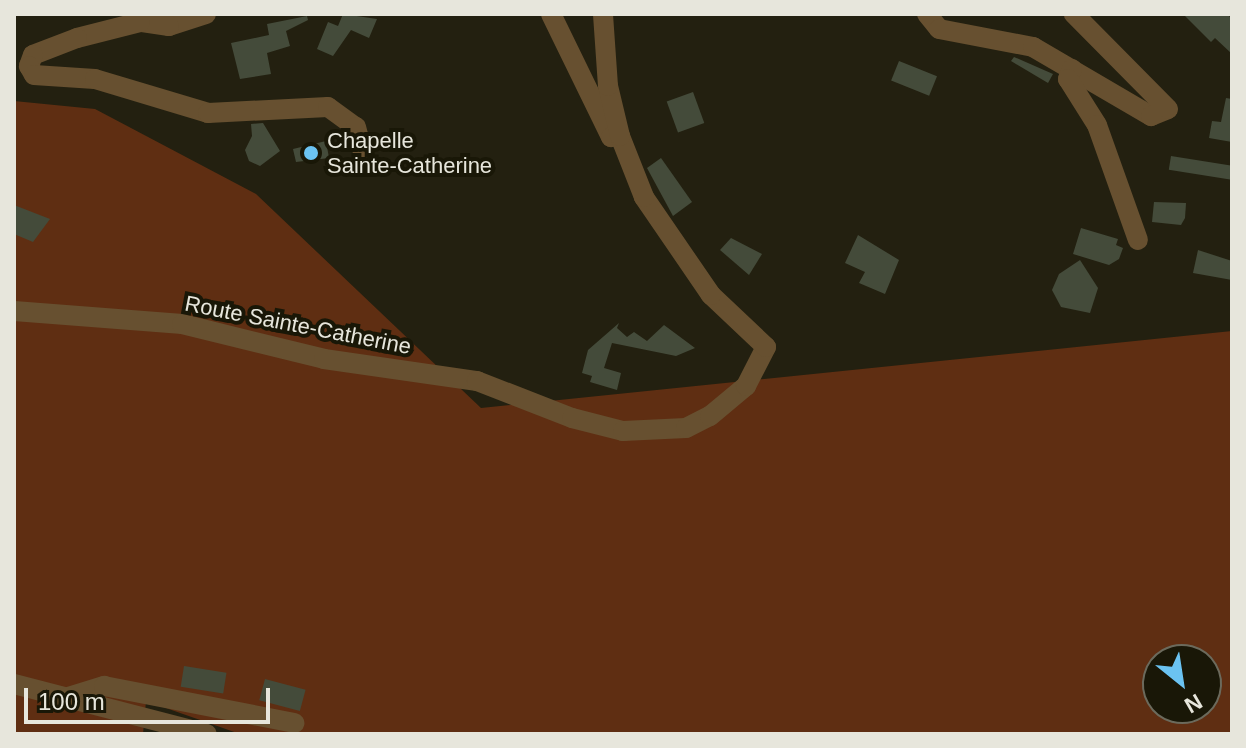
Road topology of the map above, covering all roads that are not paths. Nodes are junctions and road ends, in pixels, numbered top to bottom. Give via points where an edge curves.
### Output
1 (206, 14) edge
2 (551, 14) edge
3 (603, 14) edge
4 (927, 14) edge
5 (1074, 14) edge
6 (1072, 69) junction
7 (620, 136) junction
8 (362, 149) dead end
9 (1138, 240) dead end
10 (14, 311) edge
11 (14, 684) edge
12 (68, 697) junction
13 (294, 723) dead end
14 (207, 734) edge

1 - 8 street via 169,26 140,22 77,38 33,55 29,66 34,75 95,79 208,113 328,107 356,127
2 - 7 street via 611,137
3 - 7 street, Route Sainte-Catherine via 608,86
4 - 6 street via 939,29 1033,47
5 - 6 street via 1168,109 1151,116
6 - 9 street via 1068,79 1097,125
7 - 10 street, Route Sainte-Catherine via 644,197 667,235 711,295 766,347 746,386 686,428 653,432 603,427 477,381 324,359 206,328
11 - 12 street
12 - 13 street via 104,686
12 - 14 street

